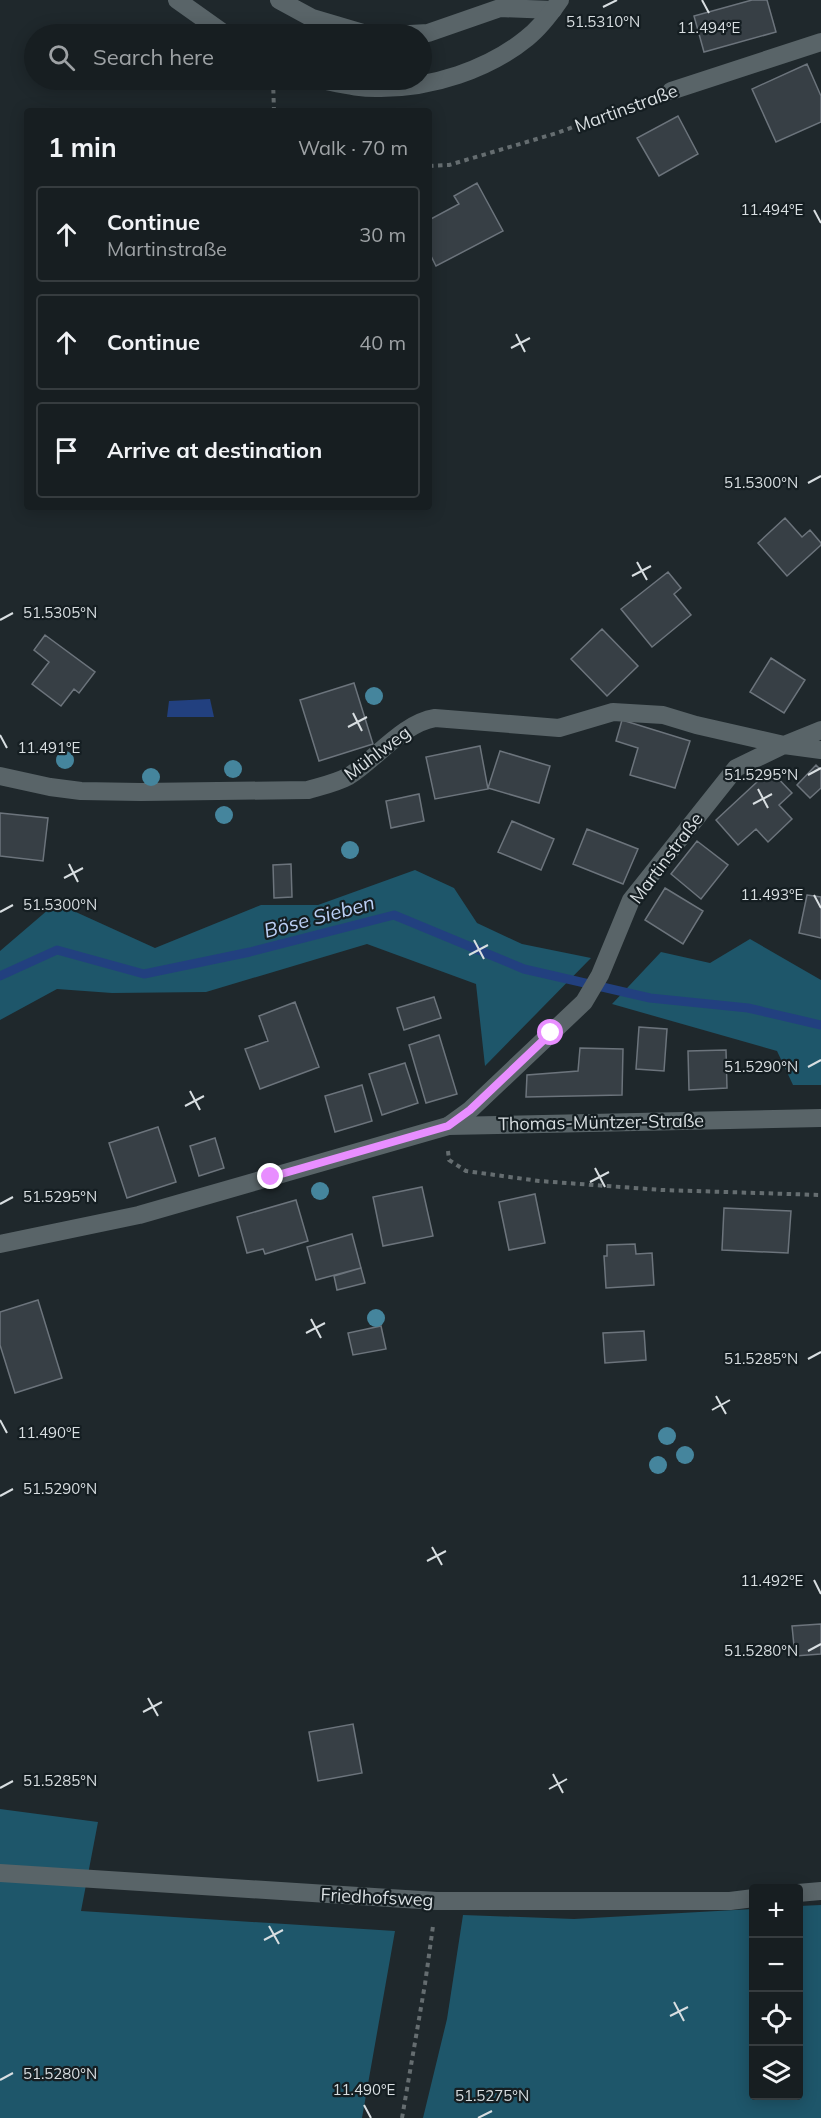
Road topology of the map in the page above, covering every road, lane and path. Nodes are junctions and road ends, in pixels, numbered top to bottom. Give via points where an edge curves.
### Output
1 (177, 0) edge
2 (279, 0) edge
3 (557, 5) edge
4 (211, 24) edge
5 (332, 24) edge
6 (432, 32) edge
7 (821, 42) edge
8 (432, 81) edge
9 (274, 90) edge
10 (671, 91) joint
11 (274, 108) edge
12 (432, 166) edge
13 (821, 730) edge
14 (784, 744) junction
15 (821, 750) edge
16 (0, 776) edge
17 (821, 1118) edge
18 (448, 1126) junction
19 (821, 1195) edge
20 (0, 1244) edge
21 (0, 1873) edge
22 (821, 1891) edge
23 (803, 1893) edge
24 (749, 1899) edge
25 (436, 1901) junction
26 (402, 2118) edge

1 - 4 street
2 - 5 street
3 - 6 street via 500,8
3 - 8 street via 528,38 496,59
7 - 10 street, Martinstraße
9 - 11 path
10 - 12 path, Martinstraße via 557,133 449,165
13 - 14 street, Martinstraße
14 - 15 street, Mühlweg
14 - 16 street, Mühlweg via 663,715 613,712 559,728 435,718 417,723 348,776 308,790 81,791
14 - 18 street, Martinstraße via 735,768 631,900 600,975 584,1002
17 - 18 street, Thomas-Müntzer-Straße
18 - 19 path via 448,1160 466,1171 662,1191
18 - 20 street, Thomas-Müntzer-Straße via 138,1215
21 - 25 street, Friedhofsweg
22 - 23 street
24 - 25 street, Friedhofsweg
25 - 26 path

